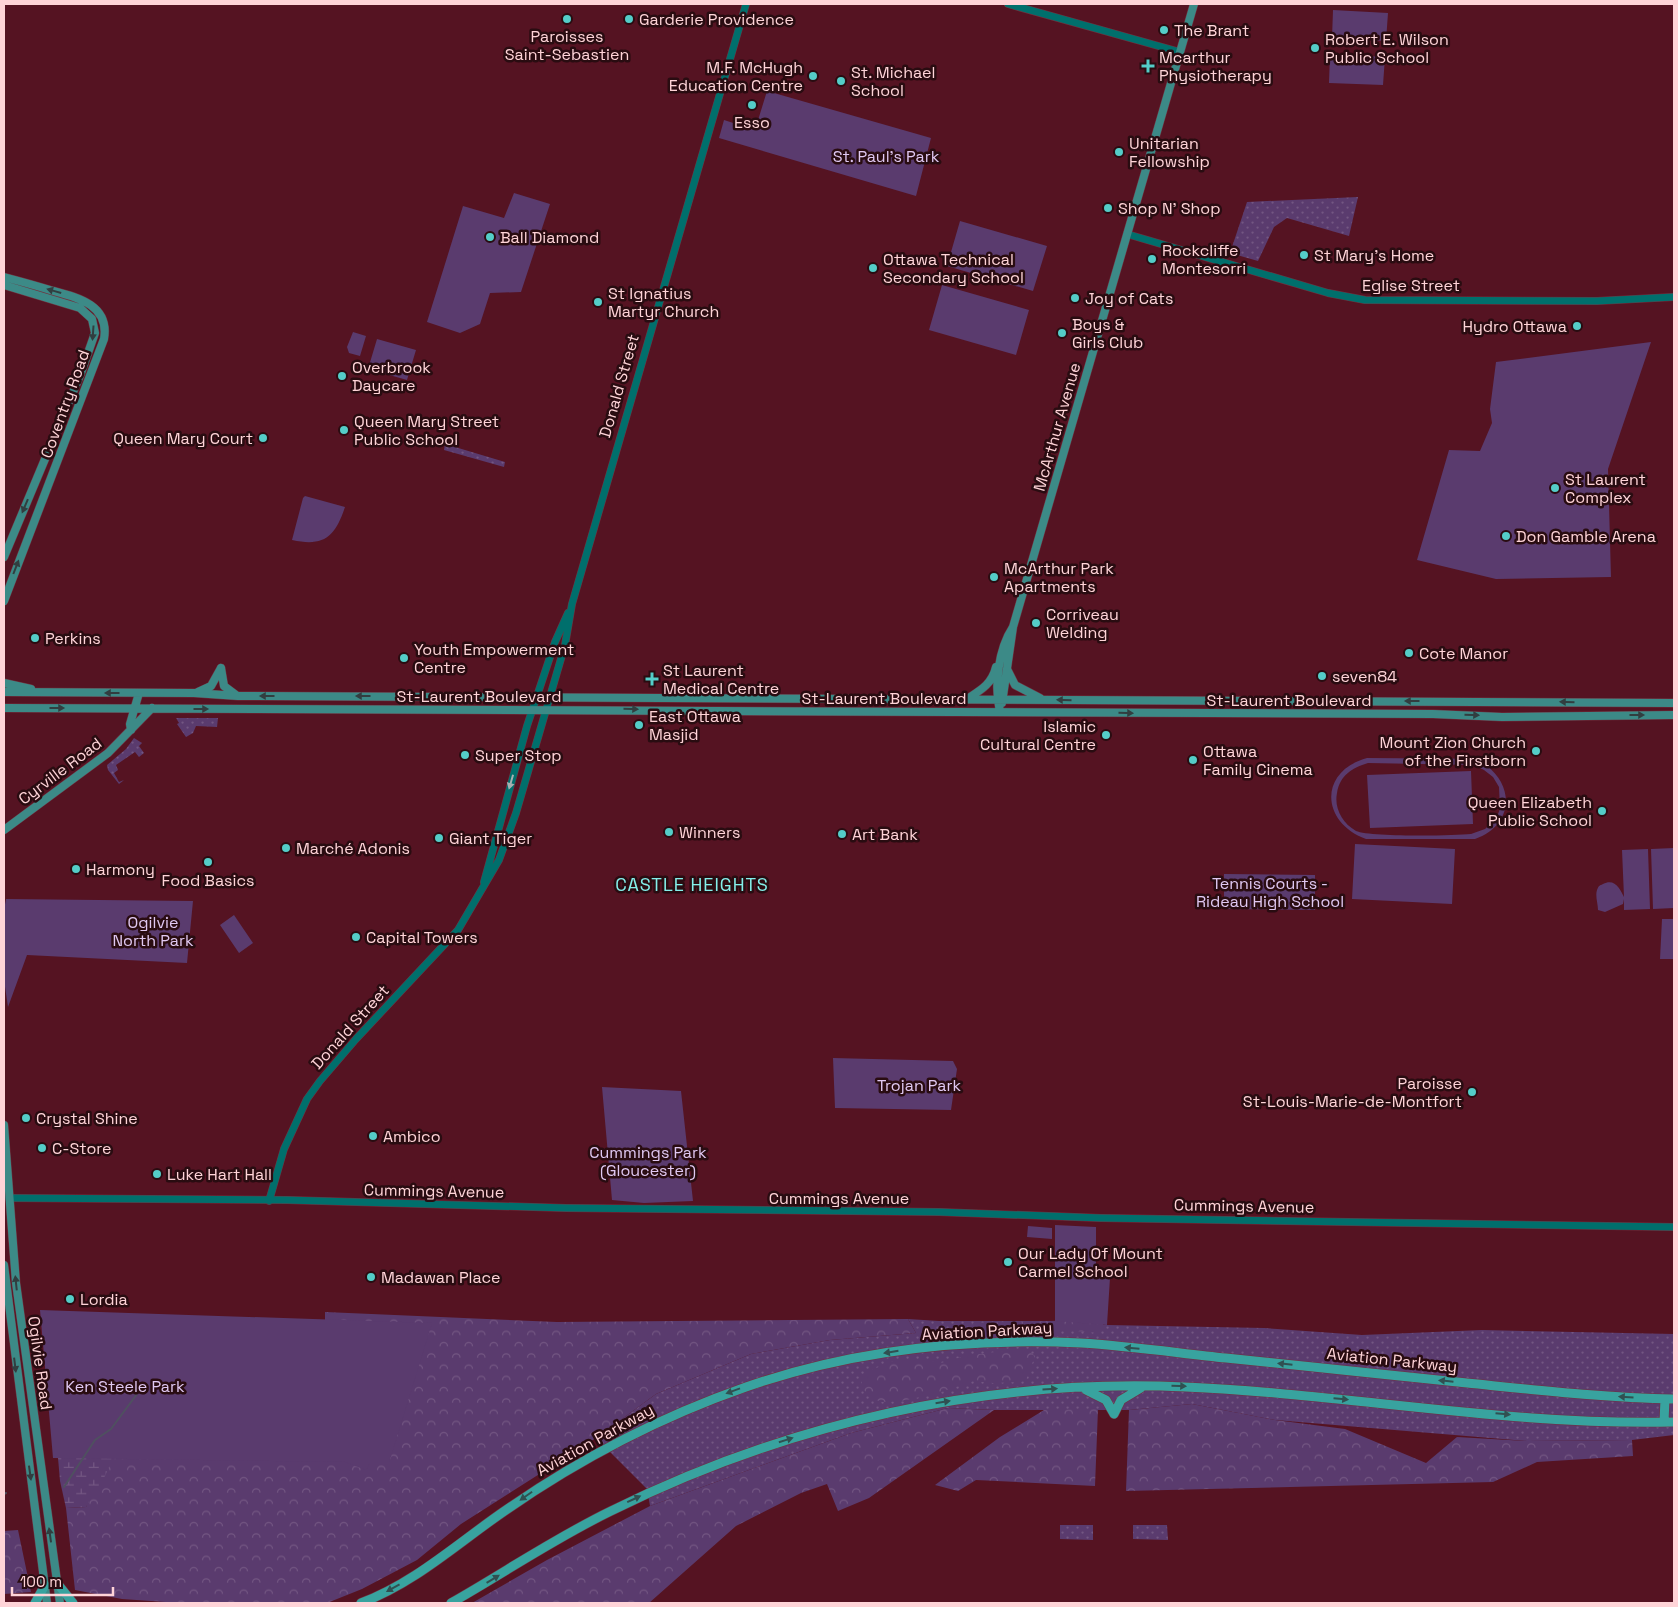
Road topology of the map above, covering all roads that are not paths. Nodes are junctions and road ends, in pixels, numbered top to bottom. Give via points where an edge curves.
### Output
1 (746, 4) edge
2 (1008, 4) edge
3 (1194, 4) edge
4 (1180, 52) junction
5 (1127, 234) junction
6 (4, 277) edge
7 (4, 285) edge
8 (1674, 296) edge
9 (4, 557) edge
10 (4, 600) edge
11 (572, 604) junction
12 (1013, 626) junction
13 (1002, 653) junction
14 (1006, 665) junction
15 (4, 683) edge
16 (4, 692) edge
17 (45, 693) junction
18 (139, 693) junction
19 (194, 693) junction
20 (238, 696) junction
21 (537, 697) junction
22 (549, 697) junction
23 (967, 699) junction
24 (1044, 699) junction
25 (1000, 700) junction
26 (1674, 703) edge
27 (5, 708) edge
28 (136, 708) junction
29 (152, 708) junction
30 (534, 709) junction
31 (546, 709) junction
32 (1000, 712) junction
33 (1674, 715) edge
34 (131, 730) junction
35 (4, 830) edge
36 (483, 889) junction
37 (4, 1125) edge
38 (7, 1198) edge
39 (269, 1201) junction
40 (1674, 1227) edge
41 (4, 1265) edge
42 (28, 1380) junction
43 (17, 1382) junction
44 (1148, 1386) junction
45 (1076, 1388) junction
46 (1670, 1399) edge
47 (1664, 1422) junction
48 (1674, 1422) edge
49 (57, 1583) junction
50 (44, 1585) junction
51 (35, 1603) edge
52 (47, 1603) edge
53 (60, 1603) edge
54 (73, 1603) edge
55 (361, 1603) edge
56 (450, 1603) edge

1 - 11 street, Donald Street
2 - 4 street
3 - 4 main road, McArthur Avenue
4 - 5 main road, McArthur Avenue
5 - 8 street, Eglise Street via 1328,293 1365,300 1597,301
5 - 12 main road, McArthur Avenue
10 -> 6 main road, Coventry Road via 71,429 104,339 105,328 97,310 84,300
7 -> 9 main road, Coventry Road via 80,308 89,315 95,328 83,368
11 - 21 street, Donald Street via 555,642
11 - 22 street, Donald Street via 565,645
12 - 13 main road, McArthur Avenue via 1006,636
12 - 14 main road, McArthur Avenue
13 - 23 main road via 989,682
13 - 25 main road, McArthur Avenue
14 - 24 main road via 1016,685
14 - 25 main road, McArthur Avenue
15 - 17 main road
16 - 17 main road, St-Laurent Boulevard
18 -> 17 main road, St-Laurent Boulevard
18 - 19 main road, St-Laurent Boulevard
18 - 28 main road
19 - 20 main road, St-Laurent Boulevard
19 - 20 main road via 209,688 221,668 224,686
21 -> 20 main road, St-Laurent Boulevard
21 - 22 main road, St-Laurent Boulevard
21 - 30 street, Donald Street
22 - 23 main road, St-Laurent Boulevard
22 - 31 street, Donald Street
23 - 25 main road, St-Laurent Boulevard
24 - 25 main road, St-Laurent Boulevard
26 -> 24 main road, St-Laurent Boulevard
25 - 32 main road, McArthur Avenue
27 -> 28 main road, St-Laurent Boulevard
28 - 29 main road, St-Laurent Boulevard
28 - 34 main road
29 -> 30 main road, St-Laurent Boulevard
29 - 34 main road, Cyrville Road
30 - 31 main road, St-Laurent Boulevard
30 -> 36 street, Donald Street
31 -> 32 main road, St-Laurent Boulevard
31 - 36 street, Donald Street via 512,825 499,860
32 -> 33 main road, St-Laurent Boulevard via 1502,717
34 - 35 main road, Cyrville Road via 95,763
36 - 39 street, Donald Street via 458,930 344,1053 307,1099 284,1149
37 - 38 main road, Ogilvie Road
38 - 39 street, Cummings Avenue
42 -> 38 main road, Ogilvie Road
39 - 40 street, Cummings Avenue
41 -> 43 main road, Ogilvie Road
42 - 43 main road
49 -> 42 main road, Ogilvie Road
43 -> 50 main road, Ogilvie Road
44 - 45 main road
44 - 45 main road via 1124,1397 1114,1414 1103,1397
44 -> 47 main road via 1216,1388 1561,1419
56 -> 45 main road via 607,1513 677,1480 751,1452 826,1428 920,1406 990,1395
46 - 47 main road
46 -> 55 main road, Aviation Parkway via 1534,1390 1086,1344 984,1343 894,1352 831,1363 771,1379 656,1422 567,1470 411,1578
47 - 48 main road
49 - 53 main road, Ogilvie Road
49 - 54 main road
50 - 51 main road
50 - 52 main road, Ogilvie Road

